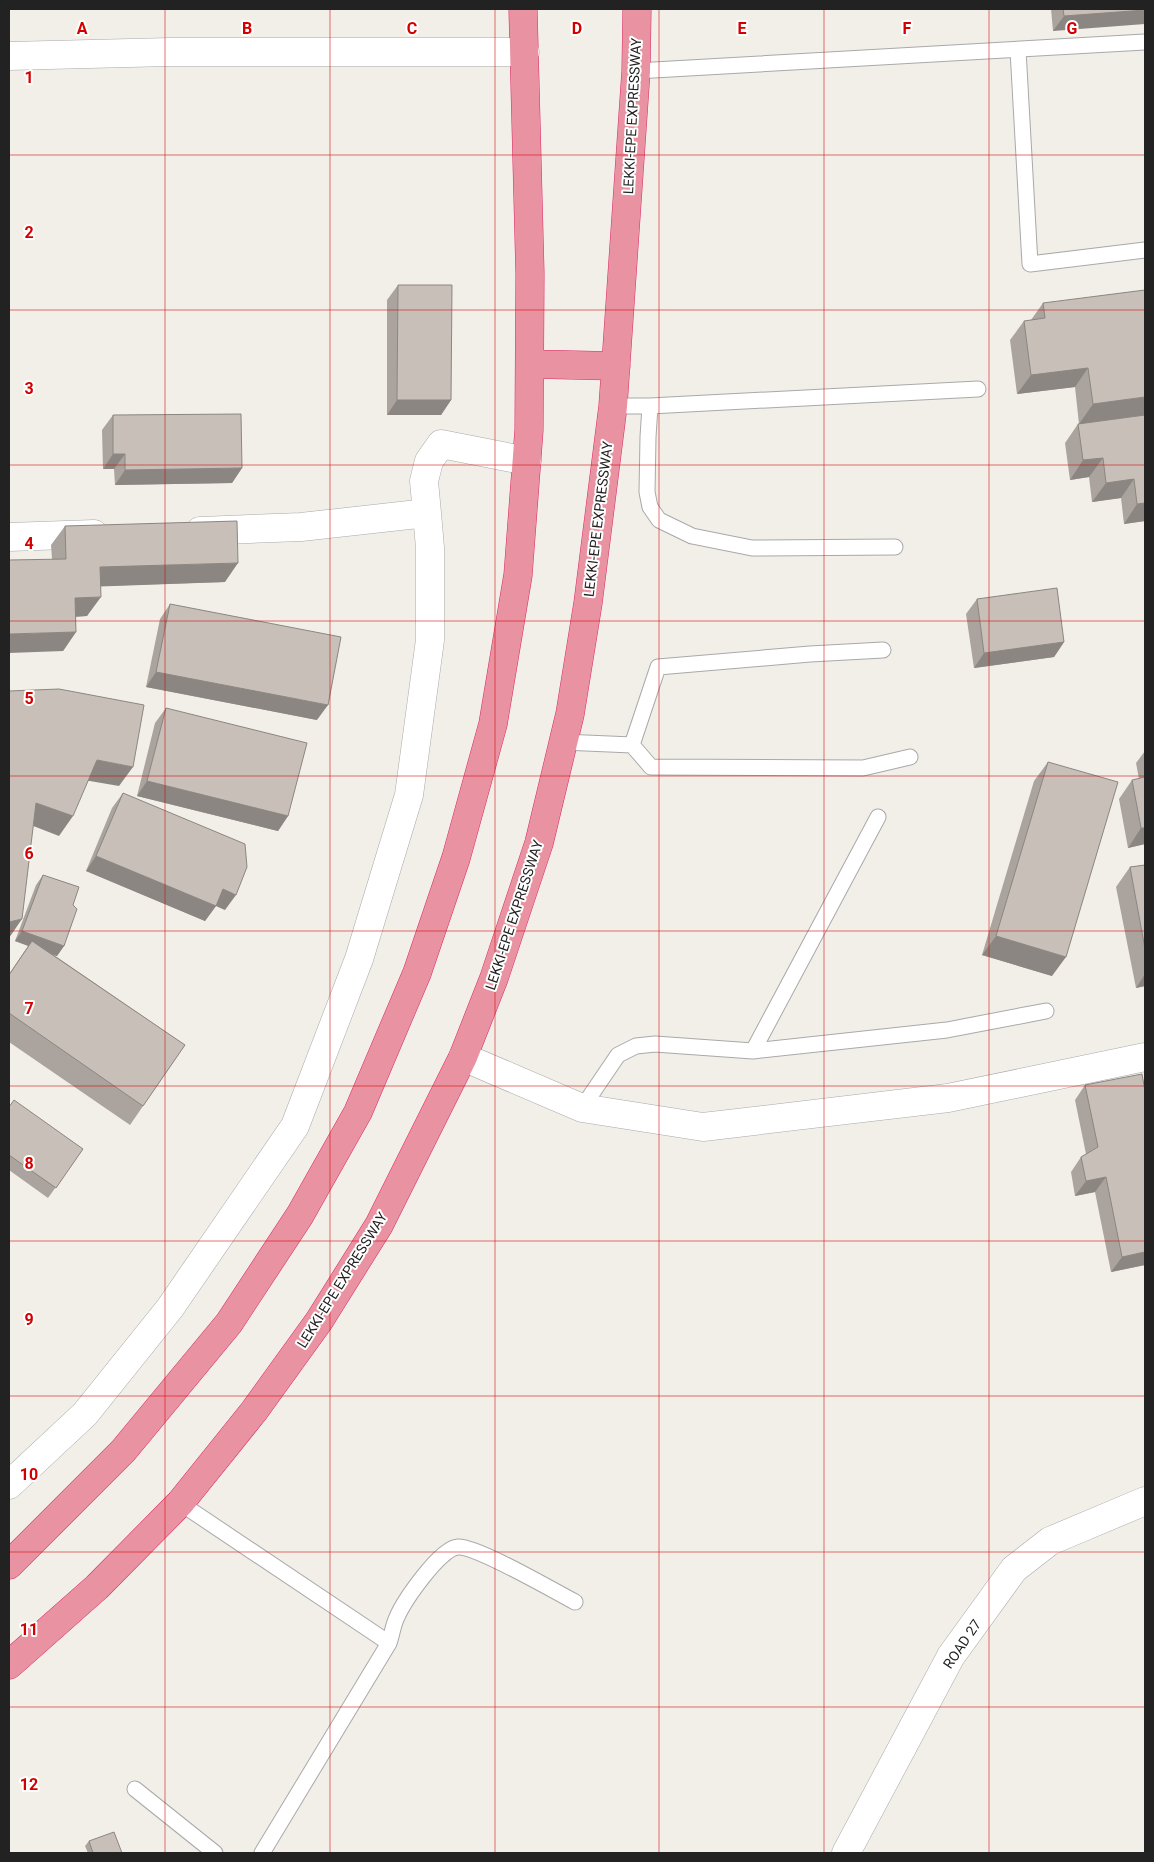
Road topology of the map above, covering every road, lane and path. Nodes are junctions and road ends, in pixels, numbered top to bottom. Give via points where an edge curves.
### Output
1 (523, 9) edge
2 (637, 9) edge
3 (1145, 42) edge
4 (1018, 50) junction
5 (525, 52) junction
6 (9, 56) edge
7 (636, 70) junction
8 (1145, 250) edge
9 (530, 364) junction
10 (616, 366) junction
11 (978, 389) dead end
12 (613, 406) junction
13 (650, 406) junction
14 (527, 461) junction
15 (427, 513) junction
16 (174, 532) edge
17 (116, 534) edge
18 (9, 537) edge
19 (895, 547) dead end
20 (883, 650) dead end
21 (563, 742) junction
22 (632, 745) junction
23 (910, 757) dead end
24 (878, 817) dead end
25 (1046, 1011) dead end
26 (753, 1051) junction
27 (463, 1057) junction
28 (1145, 1057) edge
29 (582, 1108) junction
30 (9, 1485) edge
31 (180, 1503) junction
32 (1144, 1507) edge
33 (9, 1565) edge
34 (575, 1602) dead end
35 (389, 1643) junction
36 (9, 1665) edge
37 (135, 1788) dead end
38 (215, 1853) edge
39 (262, 1853) edge
40 (846, 1853) edge

1 - 5 highway
2 - 7 highway, LEKKI-EPE EXPRESSWAY
3 - 4 lane
4 - 7 lane
4 - 8 lane via 1030,264
5 - 6 street via 170,52
5 - 9 highway
7 - 10 highway, LEKKI-EPE EXPRESSWAY
9 - 10 highway
9 - 14 highway
10 - 12 highway, LEKKI-EPE EXPRESSWAY
11 - 13 lane
12 - 13 lane
12 - 21 highway, LEKKI-EPE EXPRESSWAY via 588,603
13 - 19 lane via 647,492 650,507 658,520 692,536 752,548
14 - 15 street via 441,444 429,461 424,481
14 - 33 highway via 518,575 493,724 456,858 420,964 358,1112 300,1215 229,1323 123,1451
15 - 16 street via 301,527
15 - 30 street via 430,640 409,794 359,959 295,1126 170,1308 84,1414
17 - 18 street
20 - 22 lane via 658,667
21 - 22 lane
21 - 27 highway, LEKKI-EPE EXPRESSWAY via 538,843 494,978
22 - 23 lane via 651,767 863,768
24 - 26 lane
25 - 26 lane via 947,1030
26 - 29 lane via 655,1044 636,1046 618,1055
27 - 29 street
27 - 31 highway, LEKKI-EPE EXPRESSWAY via 379,1225 319,1321 254,1411
28 - 29 street via 948,1098 704,1127
31 - 35 lane
31 - 36 highway, LEKKI-EPE EXPRESSWAY via 97,1587
32 - 40 street, ROAD 27 via 1050,1541 1014,1569 951,1656
34 - 35 lane via 493,1559 459,1547 451,1549 423,1576 397,1617
35 - 39 lane
37 - 38 lane

